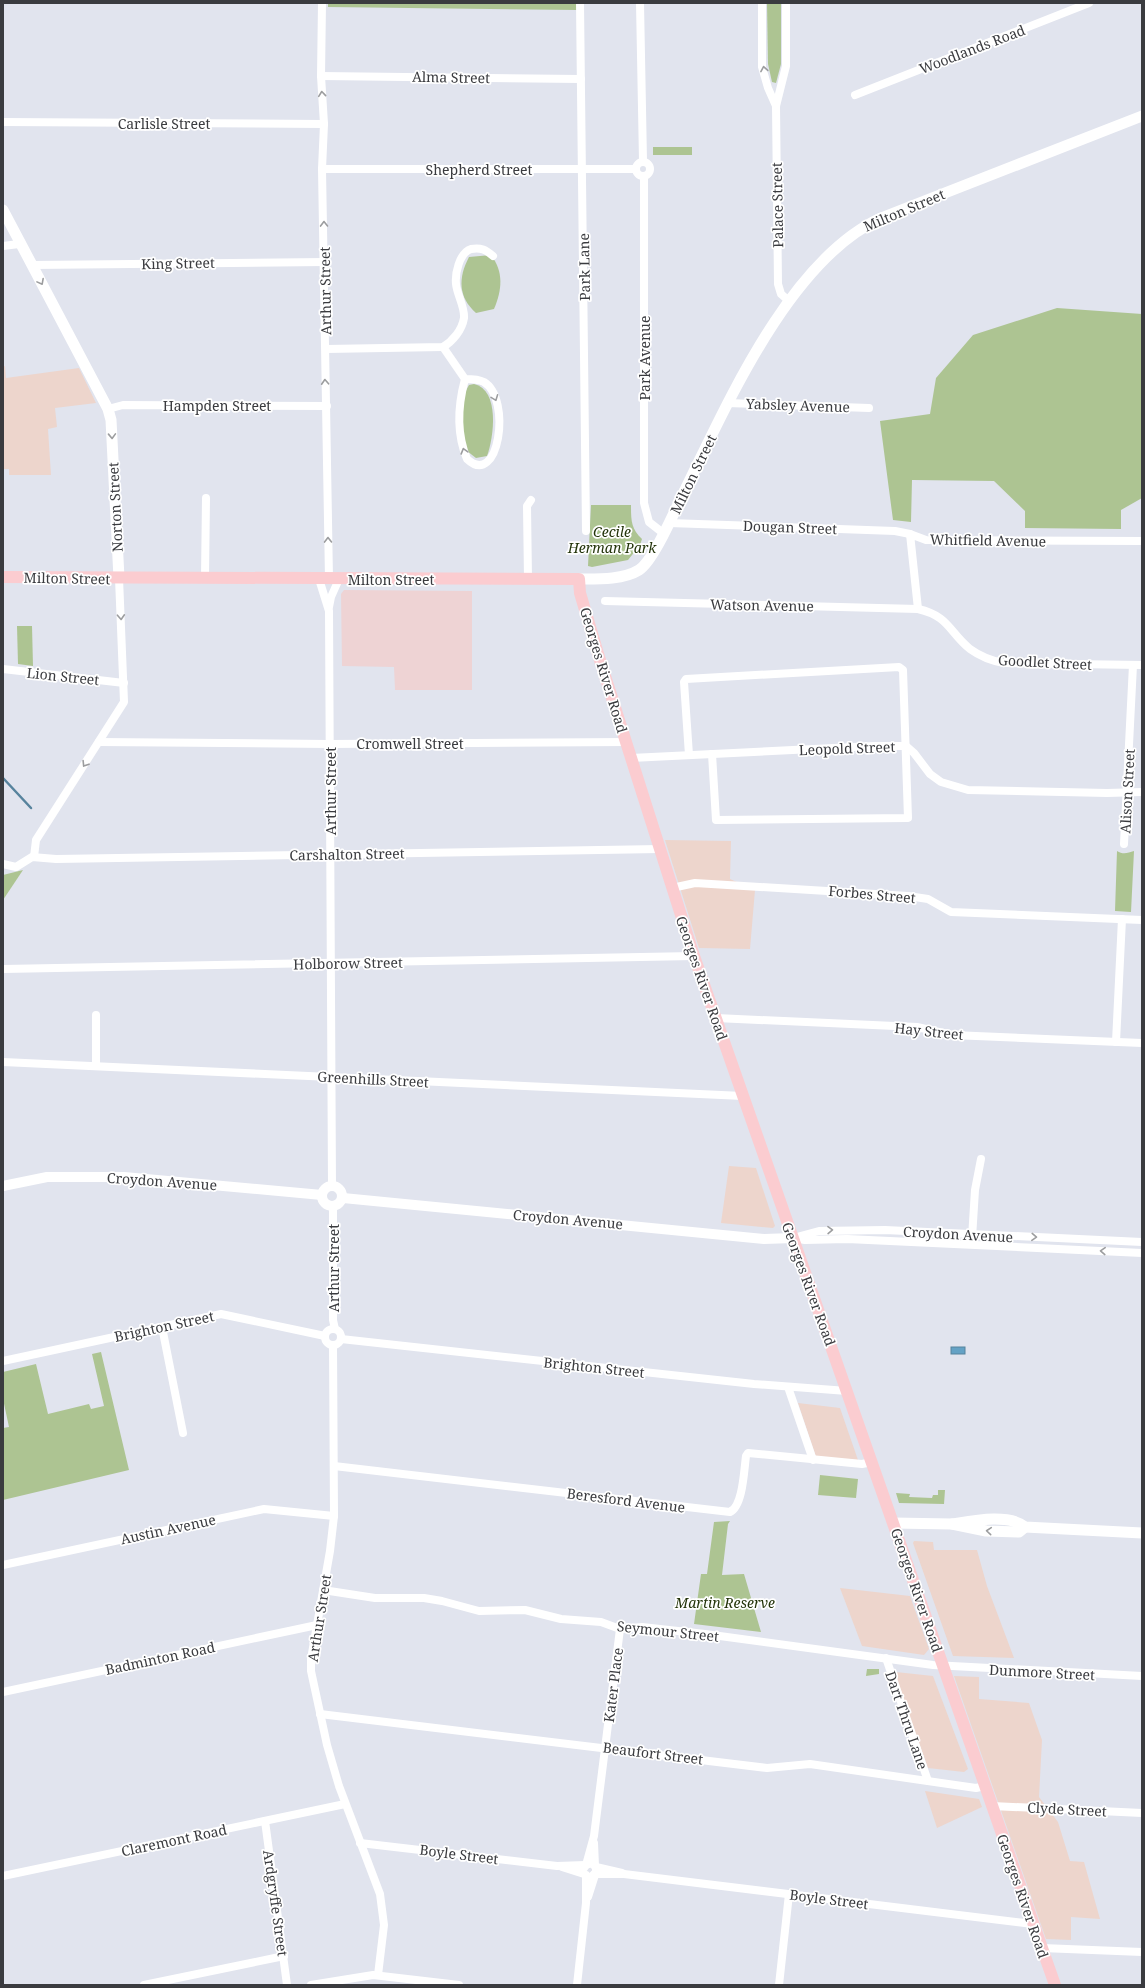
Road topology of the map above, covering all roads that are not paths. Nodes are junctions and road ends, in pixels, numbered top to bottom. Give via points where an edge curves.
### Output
1 (322, 3) edge
2 (580, 3) edge
3 (640, 3) edge
4 (762, 3) edge
5 (786, 3) edge
6 (1089, 3) edge
7 (321, 76) junction
8 (581, 79) junction
9 (855, 95) dead end
10 (776, 106) junction
11 (1142, 116) edge
12 (3, 122) edge
13 (324, 124) junction
14 (643, 161) junction
15 (583, 168) junction
16 (322, 169) junction
17 (636, 169) junction
18 (644, 176) junction
19 (3, 210) edge
20 (19, 244) junction
21 (3, 246) edge
22 (493, 256) dead end
23 (325, 262) junction
24 (32, 265) junction
25 (789, 301) junction
26 (443, 347) junction
27 (326, 349) junction
28 (465, 379) junction
29 (727, 403) junction
30 (326, 406) junction
31 (869, 408) dead end
32 (108, 409) junction
33 (206, 498) dead end
34 (532, 500) dead end
35 (666, 528) junction
36 (586, 531) dead end
37 (910, 534) junction
38 (1142, 542) edge
39 (3, 577) edge
40 (119, 578) junction
41 (205, 578) junction
42 (329, 579) junction
43 (579, 579) junction
44 (528, 580) junction
45 (605, 601) dead end
46 (918, 609) junction
47 (329, 611) junction
48 (1133, 665) junction
49 (1142, 666) edge
50 (3, 669) edge
51 (124, 683) junction
52 (99, 742) junction
53 (626, 742) junction
54 (330, 744) junction
55 (906, 746) junction
56 (712, 754) junction
57 (689, 755) junction
58 (631, 758) junction
59 (1142, 792) edge
60 (1126, 793) junction
61 (1124, 844) dead end
62 (660, 848) junction
63 (330, 854) junction
64 (34, 857) junction
65 (3, 864) edge
66 (672, 888) junction
67 (1122, 919) junction
68 (1142, 920) edge
69 (694, 956) junction
70 (331, 963) junction
71 (3, 969) edge
72 (96, 1015) dead end
73 (716, 1018) junction
74 (1116, 1042) junction
75 (1142, 1043) edge
76 (3, 1062) edge
77 (96, 1066) junction
78 (332, 1077) junction
79 (743, 1096) junction
80 (981, 1159) dead end
81 (3, 1186) edge
82 (332, 1186) junction
83 (322, 1196) junction
84 (342, 1198) junction
85 (333, 1206) junction
86 (972, 1234) junction
87 (793, 1238) junction
88 (1125, 1242) junction
89 (1142, 1242) edge
90 (972, 1245) junction
91 (1124, 1252) junction
92 (1142, 1253) edge
93 (162, 1328) junction
94 (335, 1330) junction
95 (325, 1336) junction
96 (341, 1339) junction
97 (333, 1345) junction
98 (3, 1361) edge
99 (788, 1388) junction
100 (847, 1391) junction
101 (183, 1433) dead end
102 (814, 1460) junction
103 (872, 1462) junction
104 (334, 1466) junction
105 (334, 1516) junction
106 (893, 1523) junction
107 (1142, 1532) edge
108 (3, 1565) edge
109 (323, 1590) junction
110 (317, 1625) junction
111 (620, 1629) junction
112 (886, 1658) junction
113 (943, 1664) junction
114 (1142, 1676) edge
115 (3, 1692) edge
116 (320, 1714) junction
117 (606, 1747) junction
118 (928, 1781) junction
119 (985, 1786) junction
120 (345, 1804) junction
121 (992, 1806) junction
122 (1142, 1813) edge
123 (265, 1821) junction
124 (594, 1836) junction
125 (360, 1843) junction
126 (586, 1865) junction
127 (557, 1866) junction
128 (595, 1870) junction
129 (585, 1875) junction
130 (3, 1876) edge
131 (789, 1894) junction
132 (586, 1904) junction
133 (1033, 1924) junction
134 (1042, 1948) junction
135 (1142, 1952) edge
136 (284, 1956) junction
137 (378, 1975) junction
138 (144, 1985) edge
139 (287, 1985) edge
140 (311, 1985) edge
141 (459, 1985) edge
142 (577, 1985) edge
143 (779, 1985) edge
144 (1055, 1985) edge

1 - 7 street, Arthur Street
2 - 8 street, Park Lane
3 - 14 street
10 -> 4 street, Palace Street via 762,66
5 - 10 street, Palace Street via 786,66
6 - 9 street, Woodlands Road
7 - 8 street, Alma Street
13 -> 7 street, Arthur Street
8 - 15 street, Park Lane
10 - 25 street, Palace Street via 778,284 782,294
11 - 25 main road, Milton Street via 865,225 833,252
12 - 13 street, Carlisle Street
13 - 16 street, Arthur Street
14 - 17 street
14 - 18 street via 650,167 649,173
15 - 16 street, Shepherd Street
15 - 17 street, Shepherd Street
15 - 36 street, Park Lane
23 -> 16 street, Arthur Street
17 - 18 street
18 - 35 street, Park Avenue via 644,503 649,522
19 - 20 main road, Norton Street
20 - 21 street
20 - 24 main road, Norton Street
22 - 26 street via 485,249 475,248 468,250 461,259 456,283 464,317 452,342
23 - 24 street, King Street
23 - 27 street, Arthur Street
24 -> 32 main road, Norton Street
25 - 29 main road, Milton Street
26 - 27 street
26 - 28 street
30 -> 27 street, Arthur Street
28 -> 28 street via 483,382 491,389 497,400 497,444 490,460 481,465 467,459 461,437 459,410
29 - 31 street, Yabsley Avenue
29 - 35 main road, Milton Street
30 - 32 street, Hampden Street via 123,405
42 -> 30 street, Arthur Street
32 -> 40 main road, Norton Street via 111,420
33 - 41 street
34 - 44 street via 527,506
35 - 37 street, Dougan Street via 895,531
35 - 43 main road, Milton Street via 648,560 639,570 618,576
37 - 38 street, Whitfield Avenue via 926,540
37 - 46 street, Whitfield Avenue
39 - 40 main road, Milton Street
40 - 41 main road, Milton Street
40 -> 51 street, Norton Street
41 - 42 main road, Milton Street
42 - 44 main road, Milton Street
42 - 47 street, Arthur Street
42 - 47 street, Arthur Street
43 - 44 main road, Milton Street
43 - 53 main road, Georges River Road via 580,593
45 - 46 street, Watson Avenue
46 - 48 street, Goodlet Street via 937,616 952,628 970,649 994,661
47 - 54 street, Arthur Street
48 - 49 street, Goodlet Street
48 - 60 street, Alison Street
50 - 51 street, Lion Street
51 - 52 street, Norton Street via 124,702
52 - 54 street, Cromwell Street
52 -> 64 street, Norton Street via 36,840
53 - 54 street, Cromwell Street
53 - 58 main road, Georges River Road
54 - 63 street, Arthur Street
55 - 56 street, Leopold Street
55 - 56 street via 908,818 716,820
55 - 57 street via 903,670 899,667 686,679 684,682
55 - 60 street, Leopold Street via 940,782 968,790
56 - 57 street, Leopold Street
57 - 58 street, Leopold Street
58 - 62 main road, Georges River Road
59 - 60 street, Leopold Street
60 - 61 street, Alison Street
62 - 63 street, Carshalton Street
62 - 66 main road, Georges River Road
63 - 64 street, Carshalton Street via 50,859
63 - 70 street, Arthur Street
64 - 65 street via 16,867
66 - 67 street, Forbes Street via 695,883 892,894 928,899 951,912
66 - 69 main road, Georges River Road
67 - 68 street, Forbes Street
67 - 74 street
69 - 70 street, Holborow Street
69 - 73 main road, Georges River Road
70 - 71 street, Holborow Street
70 - 78 street, Arthur Street
72 - 77 street
73 - 74 street, Hay Street via 917,1027 952,1035
73 - 79 main road, Georges River Road
74 - 75 street, Hay Street
76 - 77 street, Greenhills Street
77 - 78 street, Greenhills Street
78 - 79 street, Greenhills Street
78 - 82 street, Arthur Street
79 - 87 main road, Georges River Road
80 - 86 street via 975,1190
81 - 83 street, Croydon Avenue via 47,1177 124,1177
82 - 83 street via 326,1188
82 - 84 street via 341,1191
83 - 85 street via 326,1204
84 - 85 street via 338,1205
84 - 87 street, Croydon Avenue via 764,1239
85 - 94 street, Arthur Street
87 -> 86 street, Croydon Avenue via 819,1230
86 -> 88 street, Croydon Avenue
86 - 90 street
87 - 90 street, Croydon Avenue
87 - 100 main road, Georges River Road
88 - 89 street, Croydon Avenue
88 - 91 street
91 -> 90 street, Croydon Avenue
91 - 92 street, Croydon Avenue
93 - 95 street, Brighton Street via 221,1314
93 - 98 street, Brighton Street
93 - 101 street
94 - 95 street via 330,1330
94 - 96 street via 339,1332
95 - 97 street via 327,1342
96 - 97 street
96 - 99 street, Brighton Street
97 - 104 street, Arthur Street
99 - 100 street, Brighton Street
99 - 102 street
100 - 103 main road, Georges River Road
102 - 103 street, Beresford Avenue via 862,1464
102 - 104 street, Beresford Avenue via 748,1453 739,1503 735,1510 730,1512
103 - 106 main road, Georges River Road
104 - 105 street, Arthur Street
105 - 108 street, Austin Avenue via 264,1509
105 - 109 street, Arthur Street
106 - 107 main road via 952,1524 986,1519 1019,1521 1025,1527
106 - 113 main road, Georges River Road
109 - 110 street, Arthur Street
109 - 111 street, Seymour Street via 380,1599 424,1598 479,1611 525,1610 561,1619 600,1622
110 - 115 street, Badminton Road
110 - 116 street, Arthur Street via 311,1671
111 - 112 street, Seymour Street via 642,1627
111 - 117 street, Kater Place
112 - 113 street, Seymour Street via 933,1665
112 - 118 street, Dart Thru Lane
113 - 114 street, Dunmore Street via 980,1669
113 - 119 main road, Georges River Road
116 - 117 street, Beaufort Street
116 - 120 street, Arthur Street
117 - 118 street, Beaufort Street via 767,1768 817,1765
117 - 124 street, Kater Place
118 - 119 street, Beaufort Street via 976,1788
119 - 121 main road, Georges River Road
120 - 123 street, Claremont Road
120 - 125 street, Arthur Street
121 - 122 street, Clyde Street
121 - 133 main road, Georges River Road
123 - 130 street, Claremont Road
123 - 136 street, Ardgryffe Street
124 - 126 street, Kater Place
124 - 128 street, Kater Place
125 - 127 street, Boyle Street
125 - 137 street, Arthur Street via 382,1905 384,1925
126 - 127 street, Boyle Street
126 - 128 street via 591,1863
126 - 129 street via 583,1869
127 - 129 street, Boyle Street
128 - 129 street via 590,1877
128 - 131 street, Boyle Street via 611,1869 624,1874
128 - 132 street, Kater Place
129 - 132 street, Kater Place
131 - 133 street, Boyle Street
131 - 143 street
132 - 142 street, Kater Place
133 - 134 main road, Georges River Road
134 - 135 street
134 - 144 main road, Georges River Road
136 - 138 street
136 - 139 street, Ardgryffe Street
137 - 140 street
137 - 141 street

